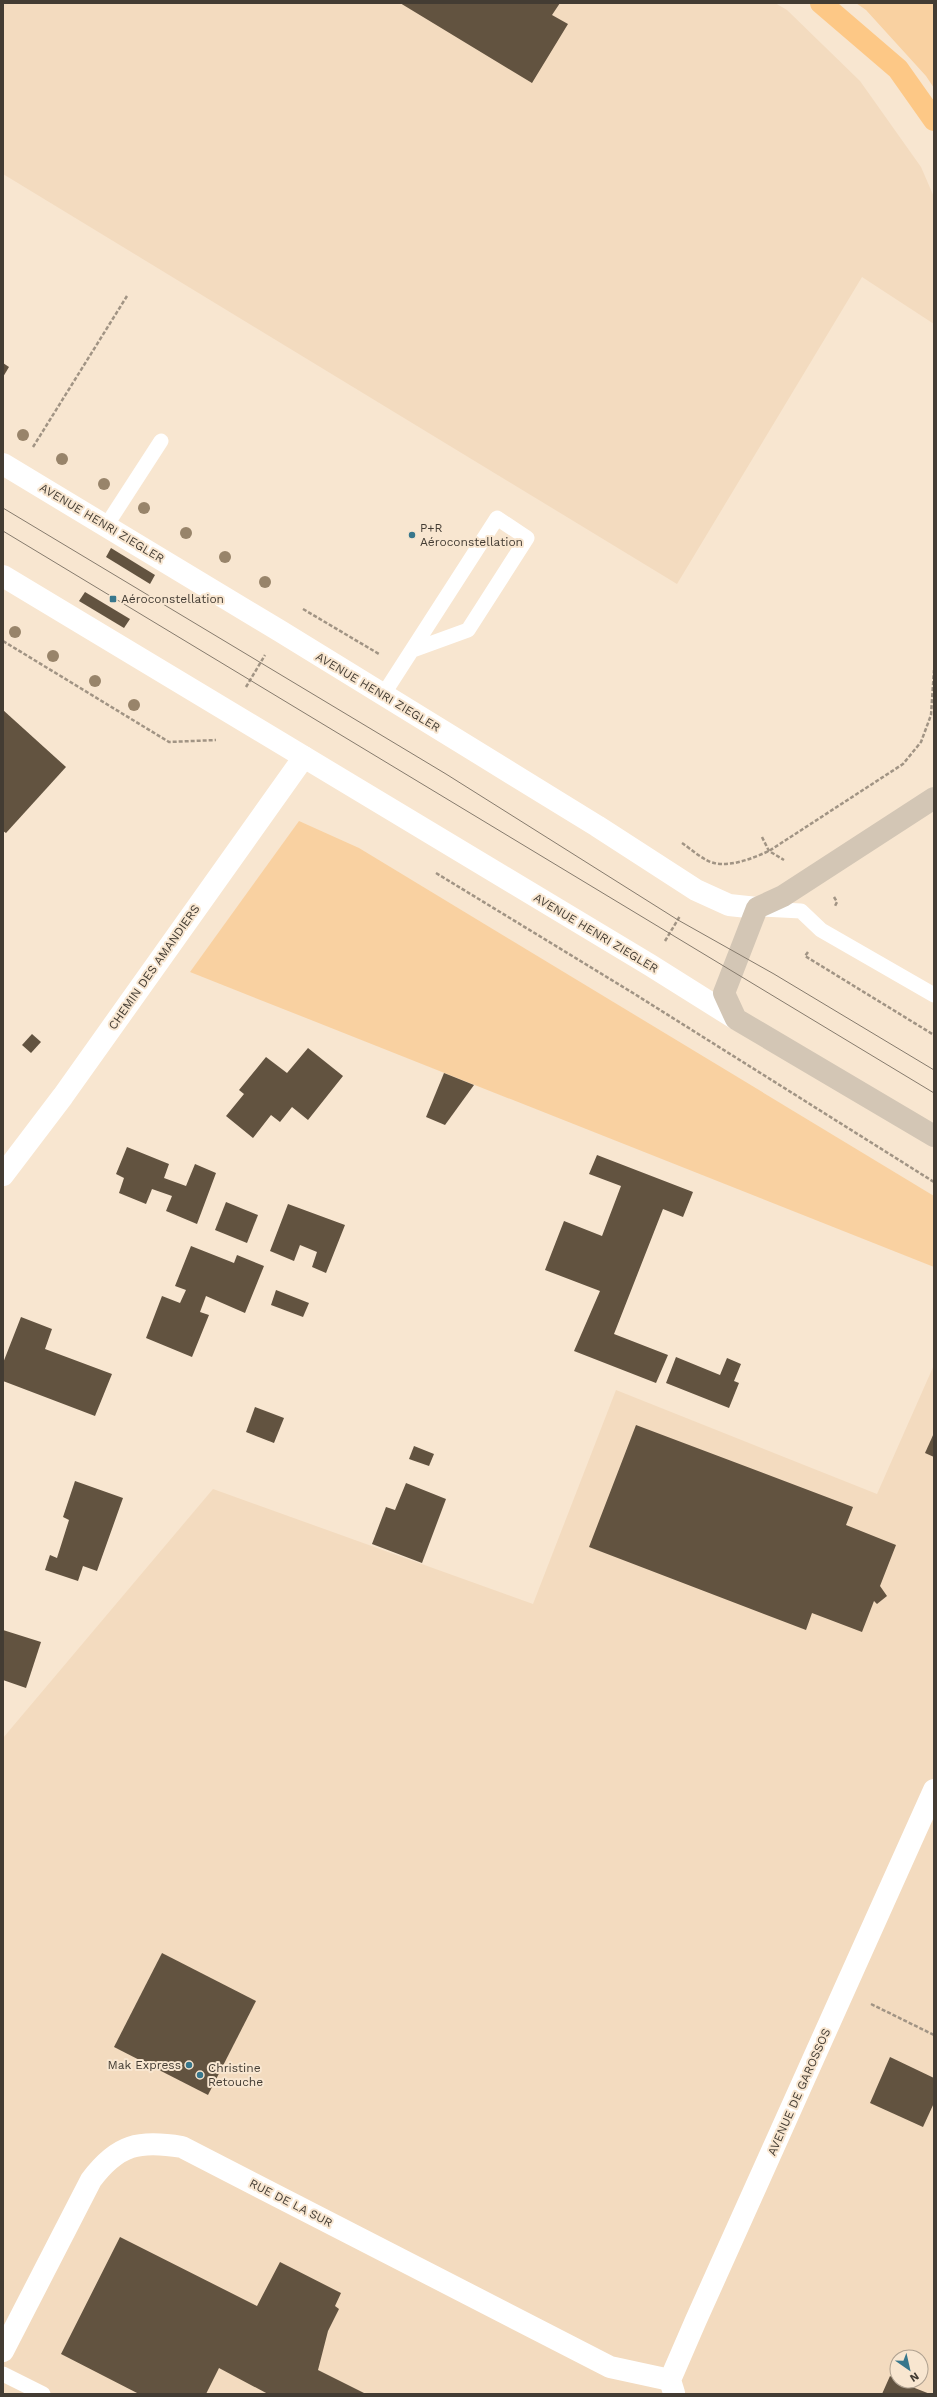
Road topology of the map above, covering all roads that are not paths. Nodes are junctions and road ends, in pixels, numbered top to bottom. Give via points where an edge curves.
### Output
1 (821, 3) edge
2 (934, 120) edge
3 (161, 441) dead end
4 (10, 468) edge
5 (106, 526) junction
6 (3, 576) edge
7 (412, 650) junction
8 (383, 696) junction
9 (304, 757) junction
10 (934, 798) edge
11 (757, 908) junction
12 (934, 995) edge
13 (736, 1020) junction
14 (934, 1136) edge
15 (3, 1175) edge
16 (934, 1790) edge
17 (3, 2351) edge
18 (3, 2374) edge
19 (672, 2387) edge
20 (43, 2394) edge

1 - 2 highway via 898,69
3 - 5 lane
4 - 5 street, AVENUE HENRI ZIEGLER
5 - 8 street, AVENUE HENRI ZIEGLER
6 - 9 street, AVENUE HENRI ZIEGLER
7 - 7 lane via 468,630 527,538 497,518
7 - 8 lane
8 - 11 street, AVENUE HENRI ZIEGLER via 597,826 696,890 728,905
9 - 13 street, AVENUE HENRI ZIEGLER via 650,965
9 - 15 street, CHEMIN DES AMANDIERS via 63,1096
10 - 11 street via 783,896
11 - 12 lane via 801,912 821,930
11 - 13 street via 724,993
13 - 14 street
16 - 19 street, AVENUE DE GAROSSOS via 845,1987
17 - 19 street, RUE DE LA SUR via 91,2180 105,2161 130,2147 156,2143 182,2147 610,2367
18 - 20 lane

